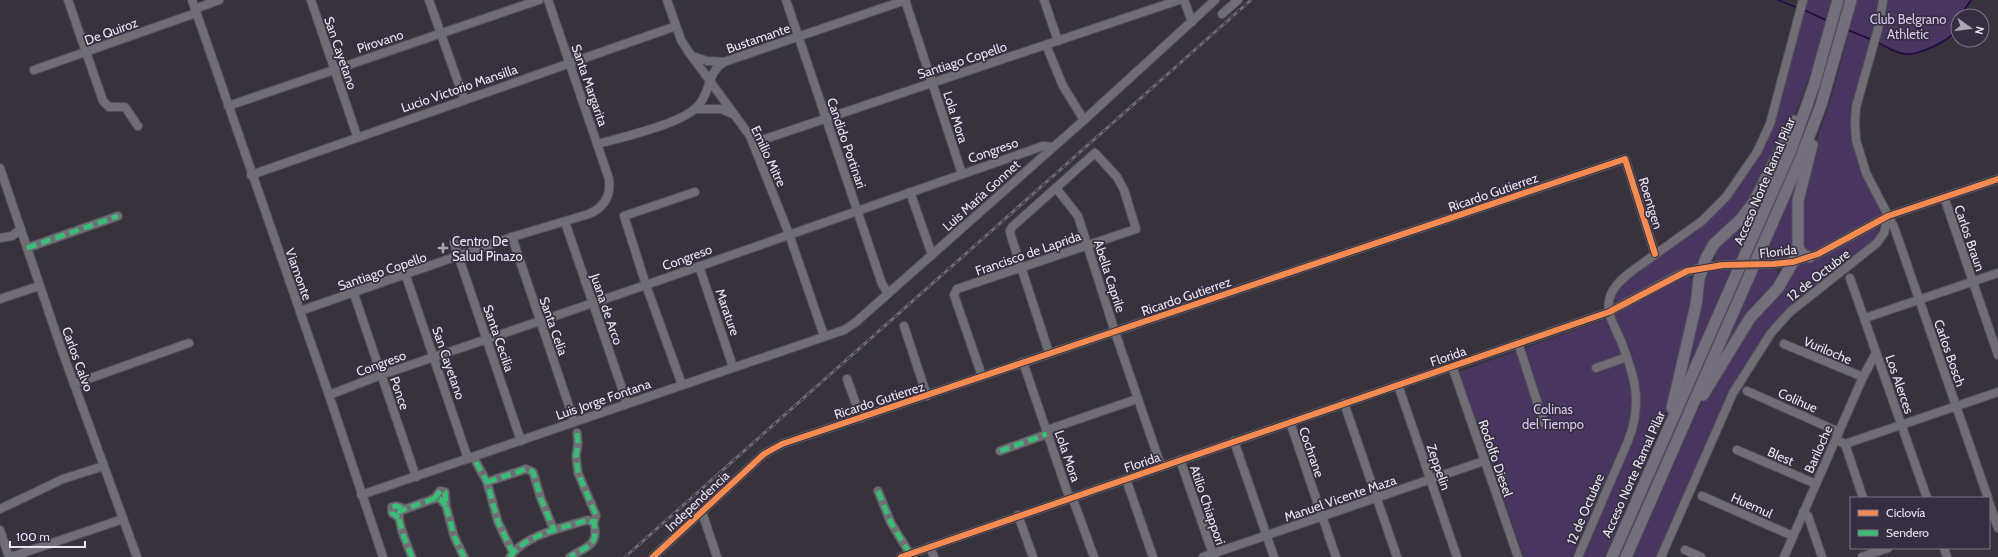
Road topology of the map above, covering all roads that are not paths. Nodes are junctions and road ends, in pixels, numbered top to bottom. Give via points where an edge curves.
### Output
1 (68, 0) edge
2 (192, 0) edge
3 (219, 0) edge
4 (311, 0) edge
5 (429, 0) edge
6 (539, 0) edge
7 (548, 0) edge
8 (667, 0) edge
9 (786, 0) edge
10 (905, 0) edge
11 (1044, 0) edge
12 (1179, 0) edge
13 (1184, 0) edge
14 (1215, 0) edge
15 (1238, 0) edge
16 (1803, 0) edge
17 (1851, 0) edge
18 (1883, 0) edge
19 (1837, 4) edge
20 (195, 11) junction
21 (1222, 14) dead end
22 (1192, 22) junction
23 (676, 26) junction
24 (441, 33) junction
25 (798, 37) junction
26 (1058, 41) junction
27 (1046, 45) junction
28 (86, 53) junction
29 (692, 56) junction
30 (569, 62) junction
31 (724, 62) junction
32 (333, 69) junction
33 (34, 70) dead end
34 (709, 82) junction
35 (932, 83) junction
36 (1814, 85) junction
37 (464, 99) junction
38 (1821, 105) junction
39 (228, 106) junction
40 (695, 109) junction
41 (733, 114) junction
42 (826, 119) junction
43 (1084, 120) junction
44 (138, 126) dead end
45 (357, 136) junction
46 (753, 143) junction
47 (598, 144) junction
48 (1054, 147) junction
49 (1625, 159) joint
50 (0, 168) edge
51 (962, 174) junction
52 (251, 175) junction
53 (609, 178) joint
54 (1998, 179) edge
55 (1056, 188) junction
56 (696, 192) dead end
57 (910, 192) junction
58 (1944, 197) junction
59 (857, 210) junction
60 (118, 216) dead end
61 (1888, 216) junction
62 (565, 222) junction
63 (21, 229) junction
64 (790, 234) junction
65 (512, 237) junction
66 (0, 238) edge
67 (454, 243) dead end
68 (1088, 246) junction
69 (27, 248) junction
70 (1798, 248) junction
71 (1655, 254) junction
72 (932, 255) junction
73 (459, 256) junction
74 (1809, 257) junction
75 (1793, 262) junction
76 (699, 266) junction
77 (1703, 268) junction
78 (1021, 269) junction
79 (1998, 273) edge
80 (406, 276) junction
81 (1850, 278) dead end
82 (1973, 282) junction
83 (646, 285) junction
84 (39, 286) junction
85 (888, 293) junction
86 (354, 294) junction
87 (0, 299) edge
88 (1919, 300) junction
89 (593, 303) junction
90 (300, 311) junction
91 (1609, 312) junction
92 (1865, 318) junction
93 (539, 321) junction
94 (851, 325) joint
95 (904, 326) dead end
96 (1115, 332) junction
97 (824, 336) junction
98 (487, 339) junction
99 (189, 343) dead end
100 (1518, 343) junction
101 (1784, 344) dead end
102 (1049, 353) junction
103 (1876, 353) junction
104 (1998, 355) edge
105 (435, 357) junction
106 (1626, 358) junction
107 (1023, 362) junction
108 (1452, 366) junction
109 (733, 367) junction
110 (1596, 368) dead end
111 (381, 375) junction
112 (982, 376) junction
113 (1863, 377) junction
114 (847, 379) dead end
115 (74, 384) junction
116 (682, 385) junction
117 (1398, 385) junction
118 (1747, 391) dead end
119 (1998, 392) edge
120 (329, 395) junction
121 (927, 396) junction
122 (1137, 399) junction
123 (626, 403) junction
124 (1344, 403) junction
125 (1956, 406) junction
126 (861, 418) junction
127 (574, 421) junction
128 (1290, 422) junction
129 (1544, 423) dead end
130 (1901, 425) junction
131 (1047, 432) junction
132 (1839, 432) junction
133 (577, 433) dead end
134 (1664, 438) junction
135 (1836, 440) junction
136 (522, 441) junction
137 (1234, 441) junction
138 (1676, 442) junction
139 (1845, 444) junction
140 (1737, 450) dead end
141 (1000, 451) dead end
142 (1180, 460) junction
143 (472, 461) junction
144 (757, 461) joint
145 (1484, 461) junction
146 (104, 466) junction
147 (1161, 466) junction
148 (416, 477) junction
149 (1126, 479) junction
150 (1430, 480) junction
151 (487, 482) junction
152 (1816, 484) junction
153 (878, 491) dead end
154 (362, 495) junction
155 (1702, 496) dead end
156 (1863, 497) edge
157 (1927, 497) edge
158 (1988, 497) edge
159 (1070, 498) junction
160 (1376, 498) junction
161 (0, 509) edge
162 (702, 512) junction
163 (1804, 512) junction
164 (1993, 512) edge
165 (1018, 515) junction
166 (1322, 516) junction
167 (123, 519) junction
168 (594, 523) junction
169 (1998, 528) edge
170 (0, 530) edge
171 (554, 530) junction
172 (1267, 535) junction
173 (1793, 536) junction
174 (930, 547) junction
175 (1685, 550) dead end
176 (1883, 551) edge
177 (910, 554) junction
178 (512, 555) edge
179 (1213, 555) edge
180 (10, 557) edge
181 (137, 557) edge
182 (383, 557) edge
183 (412, 557) edge
184 (464, 557) edge
185 (570, 557) edge
186 (653, 557) edge
187 (717, 557) edge
188 (901, 557) edge
189 (934, 557) edge
190 (1033, 557) edge
191 (1094, 557) edge
192 (1153, 557) edge
193 (1203, 557) edge
194 (1274, 557) edge
195 (1336, 557) edge
196 (1397, 557) edge
197 (1457, 557) edge
198 (1518, 557) edge
199 (1578, 557) edge
200 (1612, 557) edge
201 (1626, 557) edge
202 (1662, 557) edge
203 (1701, 557) edge
204 (1784, 557) edge
205 (1822, 557) edge
206 (1862, 557) edge

1 - 28 street
2 - 20 street, Viamonte
3 - 20 street, De Quiroz
4 - 32 street, San Cayetano
5 - 24 street
6 - 24 street, Pirovano
7 - 30 street, Santa Margarita
8 - 23 street, Emilio Mitre
9 - 25 street, Candido Portinari
10 - 25 street, Bustamante
10 - 35 street, Lola Mora
11 - 26 street
12 - 26 street, Santiago Copello
13 - 22 street
14 - 22 street, Luis María Gonnet
15 - 21 street
16 - 71 street via 1770,124 1757,152 1714,210 1692,229
17 - 38 highway, Acceso Norte Ramal Pilar
18 - 61 street via 1872,54 1856,107 1855,131 1866,173
19 - 36 highway, Acceso Norte Ramal Pilar
20 - 28 street, De Quiroz
20 - 39 street, Viamonte
22 - 43 street, Luis María Gonnet
23 - 29 street, Emilio Mitre via 681,40
23 - 30 street, Lucio Victorio Mansilla
24 - 32 street, Pirovano
24 - 37 street
25 - 31 street, Bustamante
25 - 42 street, Candido Portinari
26 - 27 street, Santiago Copello
27 - 35 street, Santiago Copello
27 - 43 street via 1063,86
28 - 33 street, De Quiroz
28 - 44 street via 102,101 109,106 125,107
29 - 31 street via 707,61
29 - 34 street, Emilio Mitre
30 - 37 street, Lucio Victorio Mansilla
30 - 47 street, Santa Margarita
31 - 34 street, Bustamante via 717,66
32 - 39 street, Pirovano
32 - 45 street, San Cayetano
34 - 40 street, Bustamante via 702,101
34 - 41 street, Emilio Mitre
35 - 42 street, Santiago Copello
35 - 51 street, Lola Mora
36 - 77 highway via 1754,202 1741,219 1714,244
36 - 134 highway, Acceso Norte Ramal Pilar via 1785,164
37 - 45 street, Lucio Victorio Mansilla
38 - 70 highway via 1798,202
38 - 138 highway, Acceso Norte Ramal Pilar via 1800,160
39 - 52 street, Viamonte
40 - 41 street via 721,109
40 - 47 street, Bustamante via 676,120
41 - 46 street, Emilio Mitre
42 - 46 street, Santiago Copello
42 - 59 street, Candido Portinari
43 - 48 street, Luis María Gonnet
45 - 52 street, Lucio Victorio Mansilla
46 - 64 street, Emilio Mitre
47 - 53 street, Santa Margarita
48 - 51 street, Congreso via 1043,146
48 - 72 street, Luis María Gonnet
49 - 71 street, Roentgen
49 - 96 street, Ricardo Gutierrez
50 - 63 street, Carlos Calvo
51 - 57 street, Congreso
52 - 90 street, Viamonte
53 - 62 street, Santiago Copello via 608,195 597,210
54 - 58 street, Florida
55 - 68 street, Abella Caprile via 1078,216
55 - 68 street, Francisco de Laprida via 1095,153 1124,190 1136,229
55 - 78 street via 1010,231
56 - 83 street via 624,216
57 - 59 street, Congreso
57 - 72 street
58 - 61 street, Florida
58 - 82 street, Carlos Braun
59 - 64 street, Congreso
59 - 85 street, Candido Portinari via 882,284
60 - 69 street
61 - 74 street, Florida
61 - 88 street, Carlos Bosch
61 - 202 street, 12 de Octubre via 1884,233 1877,243 1790,312 1771,333 1732,393
62 - 65 street, Santiago Copello
62 - 89 street, Juana de Arco
63 - 66 street via 12,236
63 - 69 street, Carlos Calvo
64 - 76 street, Congreso
64 - 97 street, Emilio Mitre
65 - 73 street, Santiago Copello
65 - 93 street, Santa Celia
67 - 73 street, Santa Cecilia
68 - 78 street, Francisco de Laprida
68 - 96 street, Abella Caprile
69 - 84 street, Carlos Calvo
70 - 74 highway
70 - 75 highway
71 - 91 street via 1615,286 1609,301
72 - 85 street, Luis María Gonnet
73 - 80 street, Santiago Copello
73 - 98 street, Santa Cecilia
74 - 75 street, Florida
75 - 77 street, Florida, bridge
75 - 138 highway via 1781,284 1746,323
76 - 83 street, Congreso
76 - 109 street, Marature
77 - 91 street, Florida via 1673,277
77 - 134 highway
78 - 102 street
78 - 112 street, Francisco de Laprida via 957,289 954,295
79 - 82 street
80 - 86 street, Santiago Copello
80 - 105 street, San Cayetano
81 - 92 street, Los Alerces
82 - 88 street
82 - 104 street, Carlos Braun
83 - 89 street, Congreso
83 - 116 street
84 - 87 street
84 - 115 street, Carlos Calvo
85 - 94 street, Luis María Gonnet
86 - 90 street, Santiago Copello
86 - 111 street, Ponce
88 - 92 street
88 - 125 street, Carlos Bosch
89 - 93 street, Congreso
89 - 123 street, Juana de Arco
90 - 120 street, Viamonte
91 - 100 street, Florida
91 - 106 street, 12 de Octubre
92 - 103 street, Los Alerces
93 - 98 street, Congreso
93 - 127 street, Santa Celia
94 - 97 street, Luis Jorge Fontana
95 - 121 street
96 - 102 street, Ricardo Gutierrez
96 - 122 street, Abella Caprile
97 - 109 street, Luis Jorge Fontana
98 - 105 street, Congreso
98 - 136 street, Santa Cecilia
99 - 115 street
100 - 108 street, Florida
100 - 129 street
101 - 113 street, Vuriloche
102 - 107 street, Ricardo Gutierrez
103 - 113 street, Bariloche
103 - 130 street, Los Alerces
105 - 111 street, Congreso
105 - 143 street, San Cayetano
106 - 110 street
106 - 199 street, 12 de Octubre via 1636,392 1635,424
107 - 112 street, Ricardo Gutierrez
107 - 131 street, Lola Mora
108 - 117 street, Florida
108 - 145 street, Rodolfo Diesel
109 - 116 street, Luis Jorge Fontana
111 - 120 street, Congreso
111 - 148 street, Ponce
112 - 121 street, Ricardo Gutierrez
113 - 132 street, Bariloche
114 - 126 street
115 - 146 street, Carlos Calvo
116 - 123 street, Luis Jorge Fontana
117 - 124 street, Florida
117 - 150 street, Zeppelin
118 - 132 street, Colihue
119 - 125 street
120 - 154 street, Viamonte
121 - 126 street, Ricardo Gutierrez
122 - 131 street
122 - 147 street, Abella Caprile
123 - 127 street, Luis Jorge Fontana
124 - 128 street, Florida
124 - 160 street
125 - 130 street
125 - 158 street, Carlos Bosch
126 - 144 street, Ricardo Gutierrez via 782,444
127 - 136 street, Luis Jorge Fontana
128 - 137 street, Florida
128 - 166 street, Cochrane
130 - 139 street
130 - 157 street, Los Alerces
131 - 141 street
131 - 159 street, Lola Mora
132 - 135 street, Bariloche
133 - 168 street via 578,472 596,515
134 - 200 highway, Acceso Norte Ramal Pilar
135 - 139 street
135 - 152 street, Bariloche
136 - 143 street, Luis Jorge Fontana
137 - 142 street, Florida
137 - 172 street
138 - 201 highway, Acceso Norte Ramal Pilar
139 - 156 street
140 - 152 street, Blest
142 - 147 street, Florida
142 - 179 street, Atilio Chiappori
143 - 148 street, Luis Jorge Fontana
143 - 151 street, San Cayetano
144 - 162 street, Independencia
145 - 150 street, Manuel Vicente Maza
145 - 198 street, Rodolfo Diesel
146 - 161 street via 63,479
146 - 167 street, Carlos Calvo
147 - 149 street, Florida
148 - 154 street, Luis Jorge Fontana
149 - 159 street, Florida
149 - 192 street
150 - 160 street, Manuel Vicente Maza
150 - 197 street, Zeppelin
151 - 171 street via 530,469
151 - 178 street, San Cayetano via 498,522
152 - 163 street, Bariloche
153 - 177 street via 891,523
154 - 182 street, Viamonte
155 - 173 street, Huemul
159 - 165 street, Florida
159 - 191 street, Lola Mora via 1074,502
160 - 166 street, Manuel Vicente Maza
160 - 196 street
162 - 186 street, Independencia
162 - 187 street
163 - 173 street, Bariloche
163 - 205 street via 1808,516
164 - 169 street
165 - 174 street, Florida
165 - 190 street
166 - 172 street, Manuel Vicente Maza
166 - 195 street, Cochrane
167 - 180 street
167 - 181 street, Carlos Calvo
168 - 171 street via 588,520
168 - 185 street via 596,533 592,544
170 - 180 street
171 - 178 street via 527,542
172 - 179 street, Manuel Vicente Maza
172 - 194 street
173 - 204 street, Bariloche
174 - 177 street, Florida
174 - 189 street
175 - 203 street
176 - 206 street
177 - 188 street, Florida
179 - 193 street, Manuel Vicente Maza
183 - 184 street via 398,513 403,508 434,499 440,491 445,492 454,536

